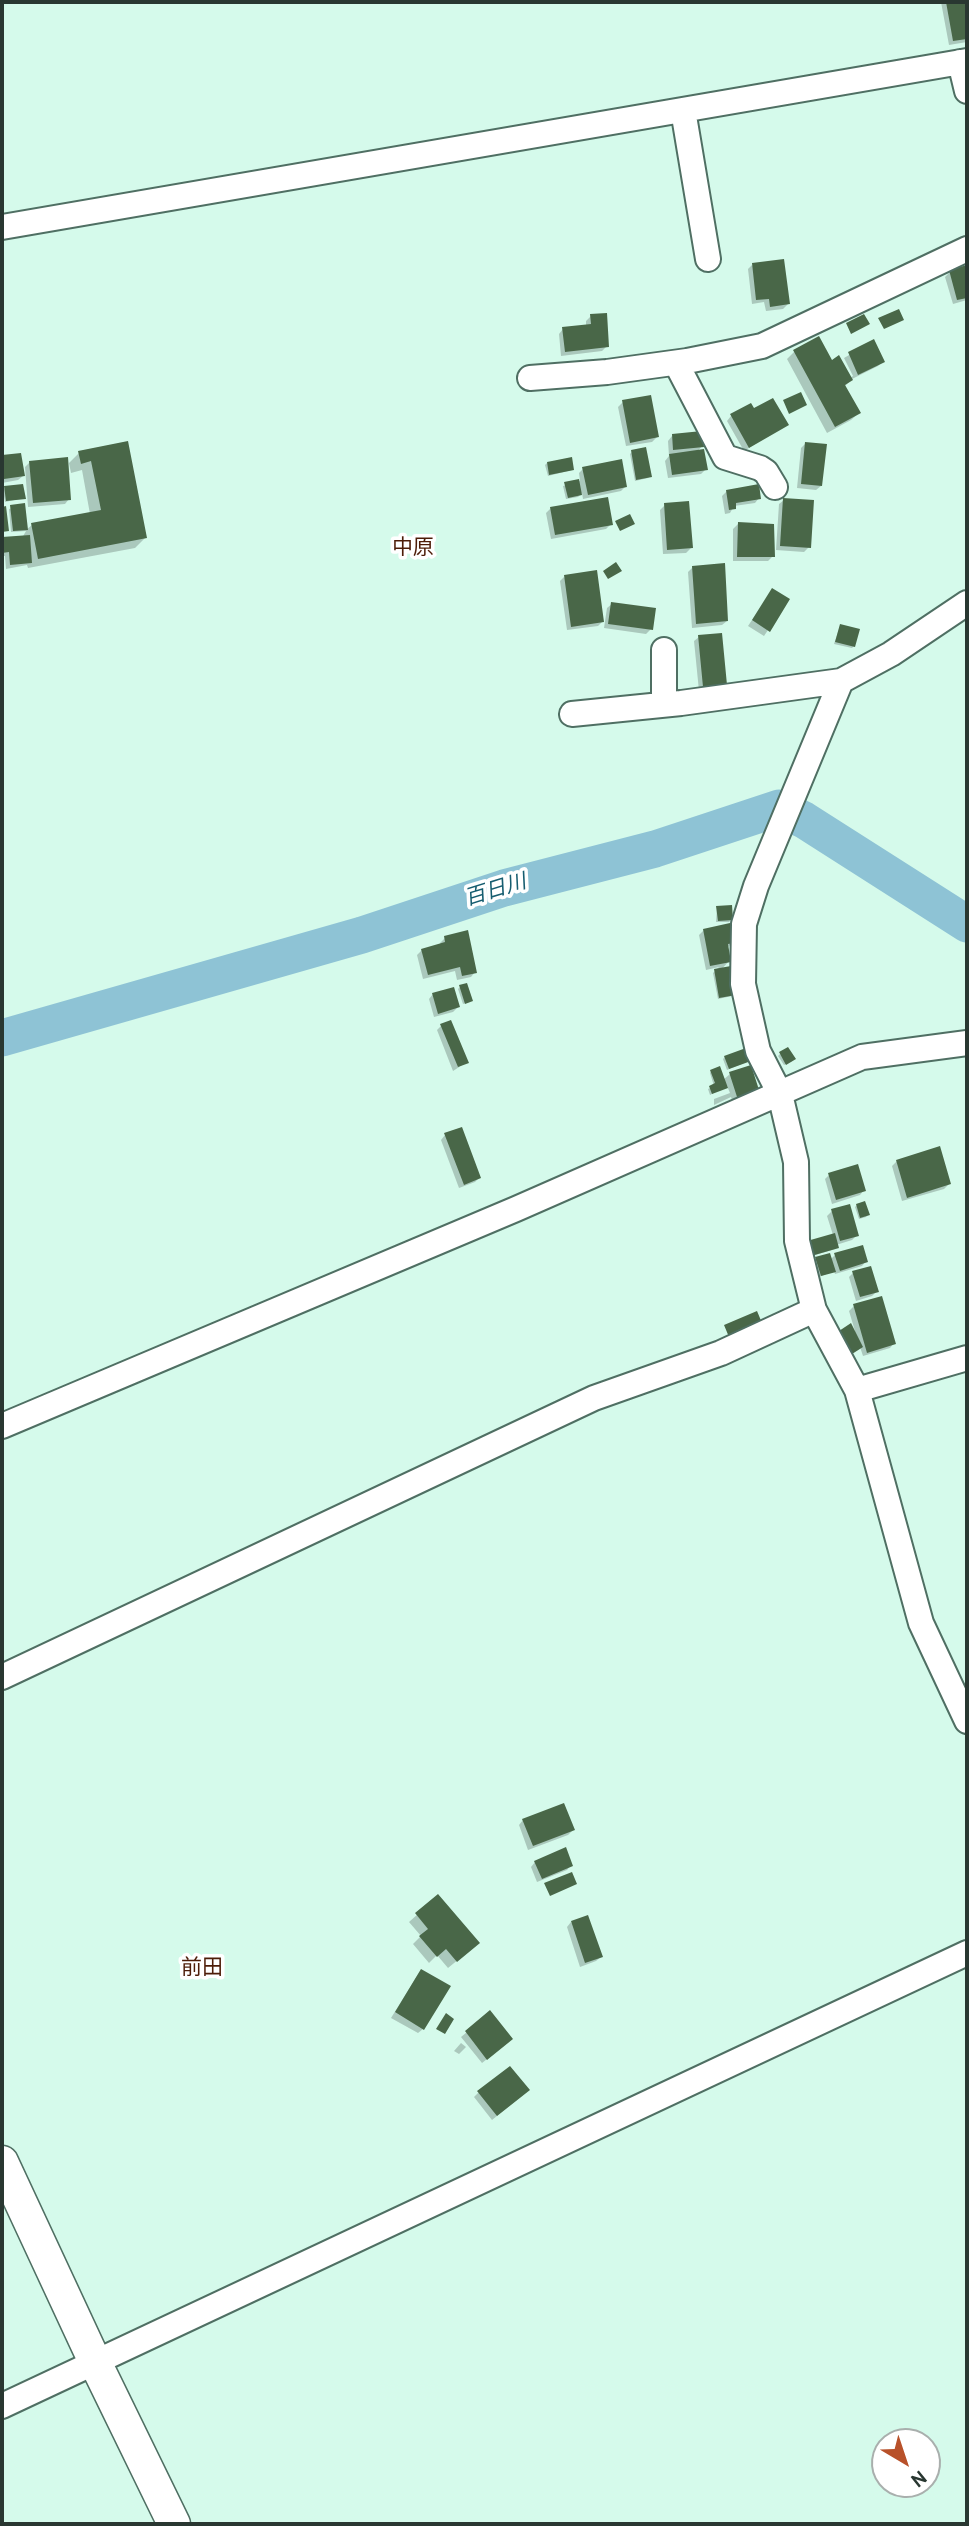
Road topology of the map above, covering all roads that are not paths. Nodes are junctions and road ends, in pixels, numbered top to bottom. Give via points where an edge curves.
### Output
1 (963, 61) edge
2 (967, 91) edge
3 (682, 110) junction
4 (2, 226) edge
5 (967, 249) edge
6 (708, 259) dead end
7 (676, 363) junction
8 (530, 378) dead end
9 (775, 487) dead end
10 (967, 603) edge
11 (664, 650) dead end
12 (841, 681) junction
13 (664, 704) junction
14 (572, 714) dead end
15 (961, 1050) edge
16 (780, 1094) junction
17 (814, 1310) junction
18 (967, 1358) edge
19 (857, 1390) junction
20 (2, 1426) edge
21 (2, 1677) edge
22 (967, 1721) edge
23 (967, 1953) edge
24 (2, 2162) edge
25 (94, 2362) junction
26 (2, 2406) edge
27 (174, 2524) edge

1 - 2 street
1 - 3 street
3 - 4 street
3 - 6 street
5 - 7 street via 762,346
7 - 8 street
7 - 9 street via 725,457 760,468
10 - 12 street
11 - 13 street
12 - 13 street
12 - 16 street via 744,924 747,1004 758,1051
13 - 14 street
15 - 16 street via 862,1057
16 - 17 street via 796,1162 797,1241
16 - 20 street
17 - 19 street
17 - 21 street via 721,1353 594,1398
18 - 19 street
19 - 22 street via 921,1623
23 - 25 street
24 - 25 street
25 - 26 street
25 - 27 street

